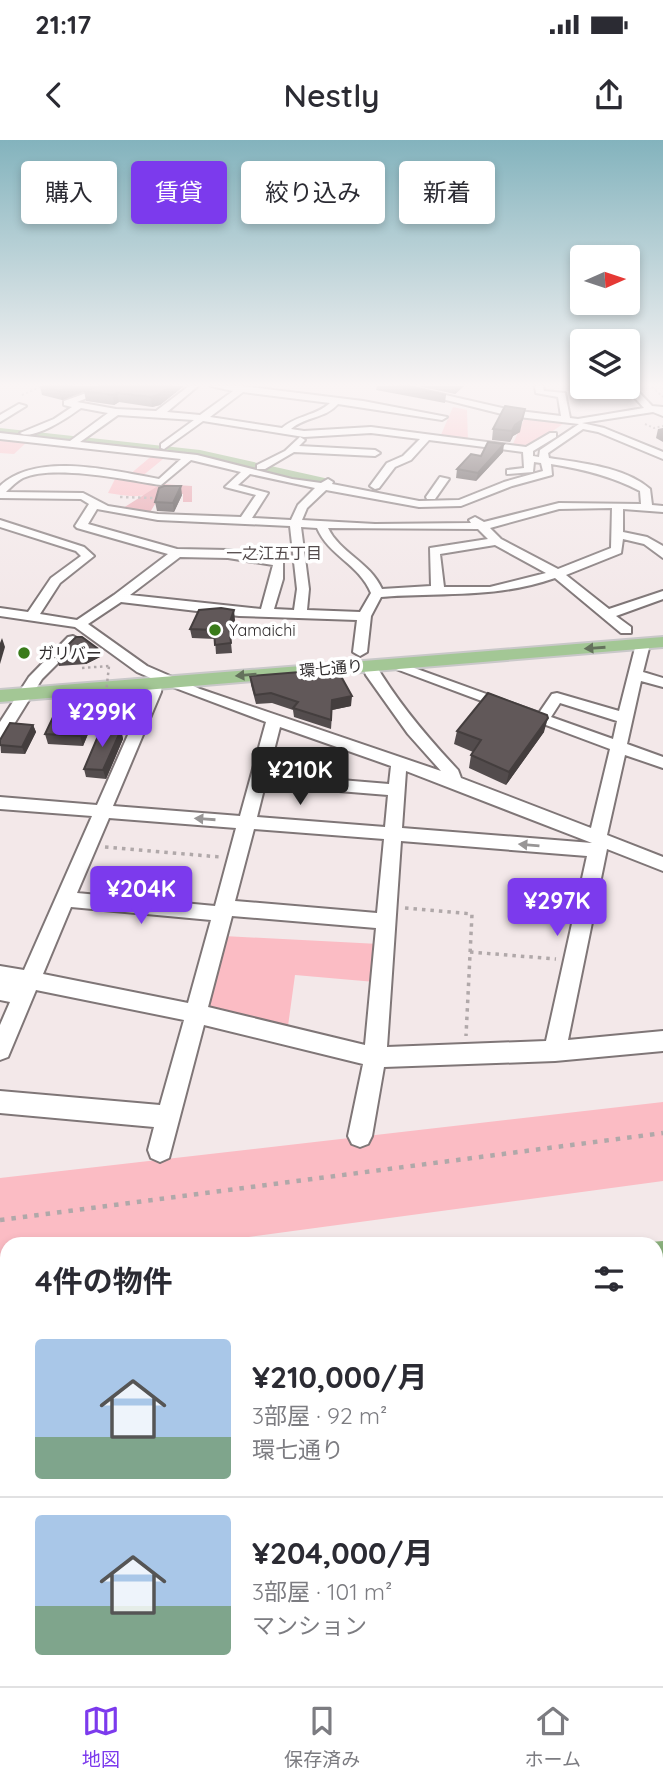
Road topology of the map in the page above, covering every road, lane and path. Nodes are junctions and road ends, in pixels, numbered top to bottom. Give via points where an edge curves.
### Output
1 (188, 458) edge
2 (194, 458) edge
3 (220, 458) edge
4 (276, 458) edge
5 (407, 458) edge
6 (535, 458) edge
7 (537, 458) edge
8 (542, 458) edge
9 (261, 467) junction
10 (248, 471) junction
11 (275, 478) junction
12 (444, 479) dead end
13 (326, 484) junction
14 (375, 486) junction
15 (263, 493) junction
16 (0, 494) edge
17 (111, 497) dead end
18 (431, 497) junction
19 (154, 498) edge
20 (454, 501) junction
21 (96, 504) junction
22 (618, 505) junction
23 (647, 506) junction
24 (663, 509) edge
25 (244, 522) junction
26 (0, 523) edge
27 (295, 524) junction
28 (321, 525) junction
29 (81, 526) junction
30 (483, 526) junction
31 (617, 534) junction
32 (53, 541) junction
33 (498, 541) junction
34 (177, 553) junction
35 (663, 554) edge
36 (557, 574) junction
37 (438, 589) junction
38 (377, 593) junction
39 (663, 595) edge
40 (119, 598) junction
41 (0, 612) edge
42 (266, 614) junction
43 (608, 614) junction
44 (300, 615) junction
45 (364, 616) junction
46 (32, 617) junction
47 (663, 626) edge
48 (81, 627) junction
49 (626, 630) junction
50 (663, 642) edge
51 (643, 644) junction
52 (372, 660) junction
53 (82, 668) dead end
54 (142, 669) junction
55 (634, 674) junction
56 (36, 677) junction
57 (0, 680) edge
58 (163, 682) junction
59 (663, 683) edge
60 (106, 693) dead end
61 (24, 694) junction
62 (0, 696) edge
63 (625, 718) junction
64 (274, 719) junction
65 (541, 720) junction
66 (0, 734) edge
67 (620, 749) junction
68 (399, 762) junction
69 (663, 763) edge
70 (257, 779) junction
71 (453, 782) junction
72 (396, 790) junction
73 (0, 803) edge
74 (102, 811) junction
75 (245, 822) junction
76 (392, 834) junction
77 (599, 843) junction
78 (87, 845) junction
79 (236, 858) junction
80 (663, 864) edge
81 (64, 899) junction
82 (223, 911) junction
83 (385, 914) junction
84 (470, 952) junction
85 (574, 960) junction
86 (0, 974) edge
87 (25, 987) junction
88 (0, 990) edge
89 (197, 1014) junction
90 (663, 1041) edge
91 (0, 1049) edge
92 (555, 1051) junction
93 (465, 1054) junction
94 (375, 1057) junction
95 (0, 1102) edge
96 (169, 1117) junction
97 (663, 1133) edge
98 (360, 1136) dead end
99 (160, 1150) dead end
100 (0, 1220) edge

1 - 16 street via 161,482 73,467 22,475
2 - 10 street
3 - 9 street
4 - 9 street
5 - 14 street via 391,466
6 - 20 street via 529,470 495,476
7 - 20 street via 548,473
8 - 23 street via 623,476 645,489
9 - 13 street
10 - 11 street
10 - 15 street via 230,487
11 - 13 street
11 - 15 street
12 - 18 street
13 - 14 street
13 - 20 street via 419,504
13 - 27 street via 302,507
14 - 18 street
15 - 25 street
16 - 21 street via 83,496
17 - 19 path
18 - 20 street
20 - 30 street
21 - 25 street via 158,517
21 - 29 street
22 - 23 street
22 - 30 street via 559,506
22 - 31 street
23 - 24 street
25 - 27 street
26 - 32 street
27 - 28 street
27 - 44 street via 303,589
28 - 30 street
28 - 38 street via 328,540 370,576
29 - 32 street
29 - 34 street
30 - 33 street
31 - 35 street via 649,539
31 - 36 street via 617,550
32 - 46 street via 88,556 55,582
33 - 36 street
33 - 37 street via 434,551
34 - 40 street
34 - 42 street via 228,554 279,564
36 - 37 street via 493,591
36 - 43 street
37 - 38 street
38 - 45 street
39 - 43 street
40 - 42 street
40 - 48 street
41 - 46 street
42 - 44 street
43 - 49 street
44 - 45 street
45 - 52 street
46 - 48 street
47 - 49 main road, 環七通り
48 - 54 street
48 - 56 street
49 - 52 main road, 環七通り
50 - 51 main road, 環七通り
51 -> 52 main road, 環七通り
51 - 55 street
52 - 54 main road, 環七通り
52 -> 58 main road, 環七通り
52 - 65 street
52 - 71 street via 373,675 413,731 452,774
53 - 60 path, bridge via 109,666
54 - 56 main road, 環七通り
54 - 58 street
55 - 59 street
55 - 63 street
56 - 57 main road, 環七通り
56 - 61 street
58 - 61 main road, 環七通り
58 - 64 street
58 - 74 street via 154,692
61 - 62 main road, 環七通り
61 - 66 street
63 - 65 street via 557,697
63 - 67 street
64 - 68 street
64 - 70 street
65 - 67 street
67 - 69 street
67 - 77 street
68 - 71 street
68 - 72 street
70 - 72 street
70 - 75 street
71 - 77 street
72 - 76 street
73 - 74 street
75 -> 74 street
74 - 78 street
75 - 76 street
75 - 79 street
77 -> 76 street
76 - 83 street
77 - 80 street
77 - 85 street
78 - 79 path
78 - 81 street
79 - 82 street
81 - 82 street
81 - 87 street
82 - 83 street
82 - 89 street
83 - 84 path via 472,914
83 - 94 street
84 - 85 path
84 - 93 path
85 - 92 street
86 - 87 street
87 - 88 street
87 - 89 street
87 - 91 street
89 - 94 street
89 - 96 street
90 - 92 street
92 - 93 street
93 - 94 street
94 - 98 street
95 - 96 street
96 - 99 street
97 - 100 path

